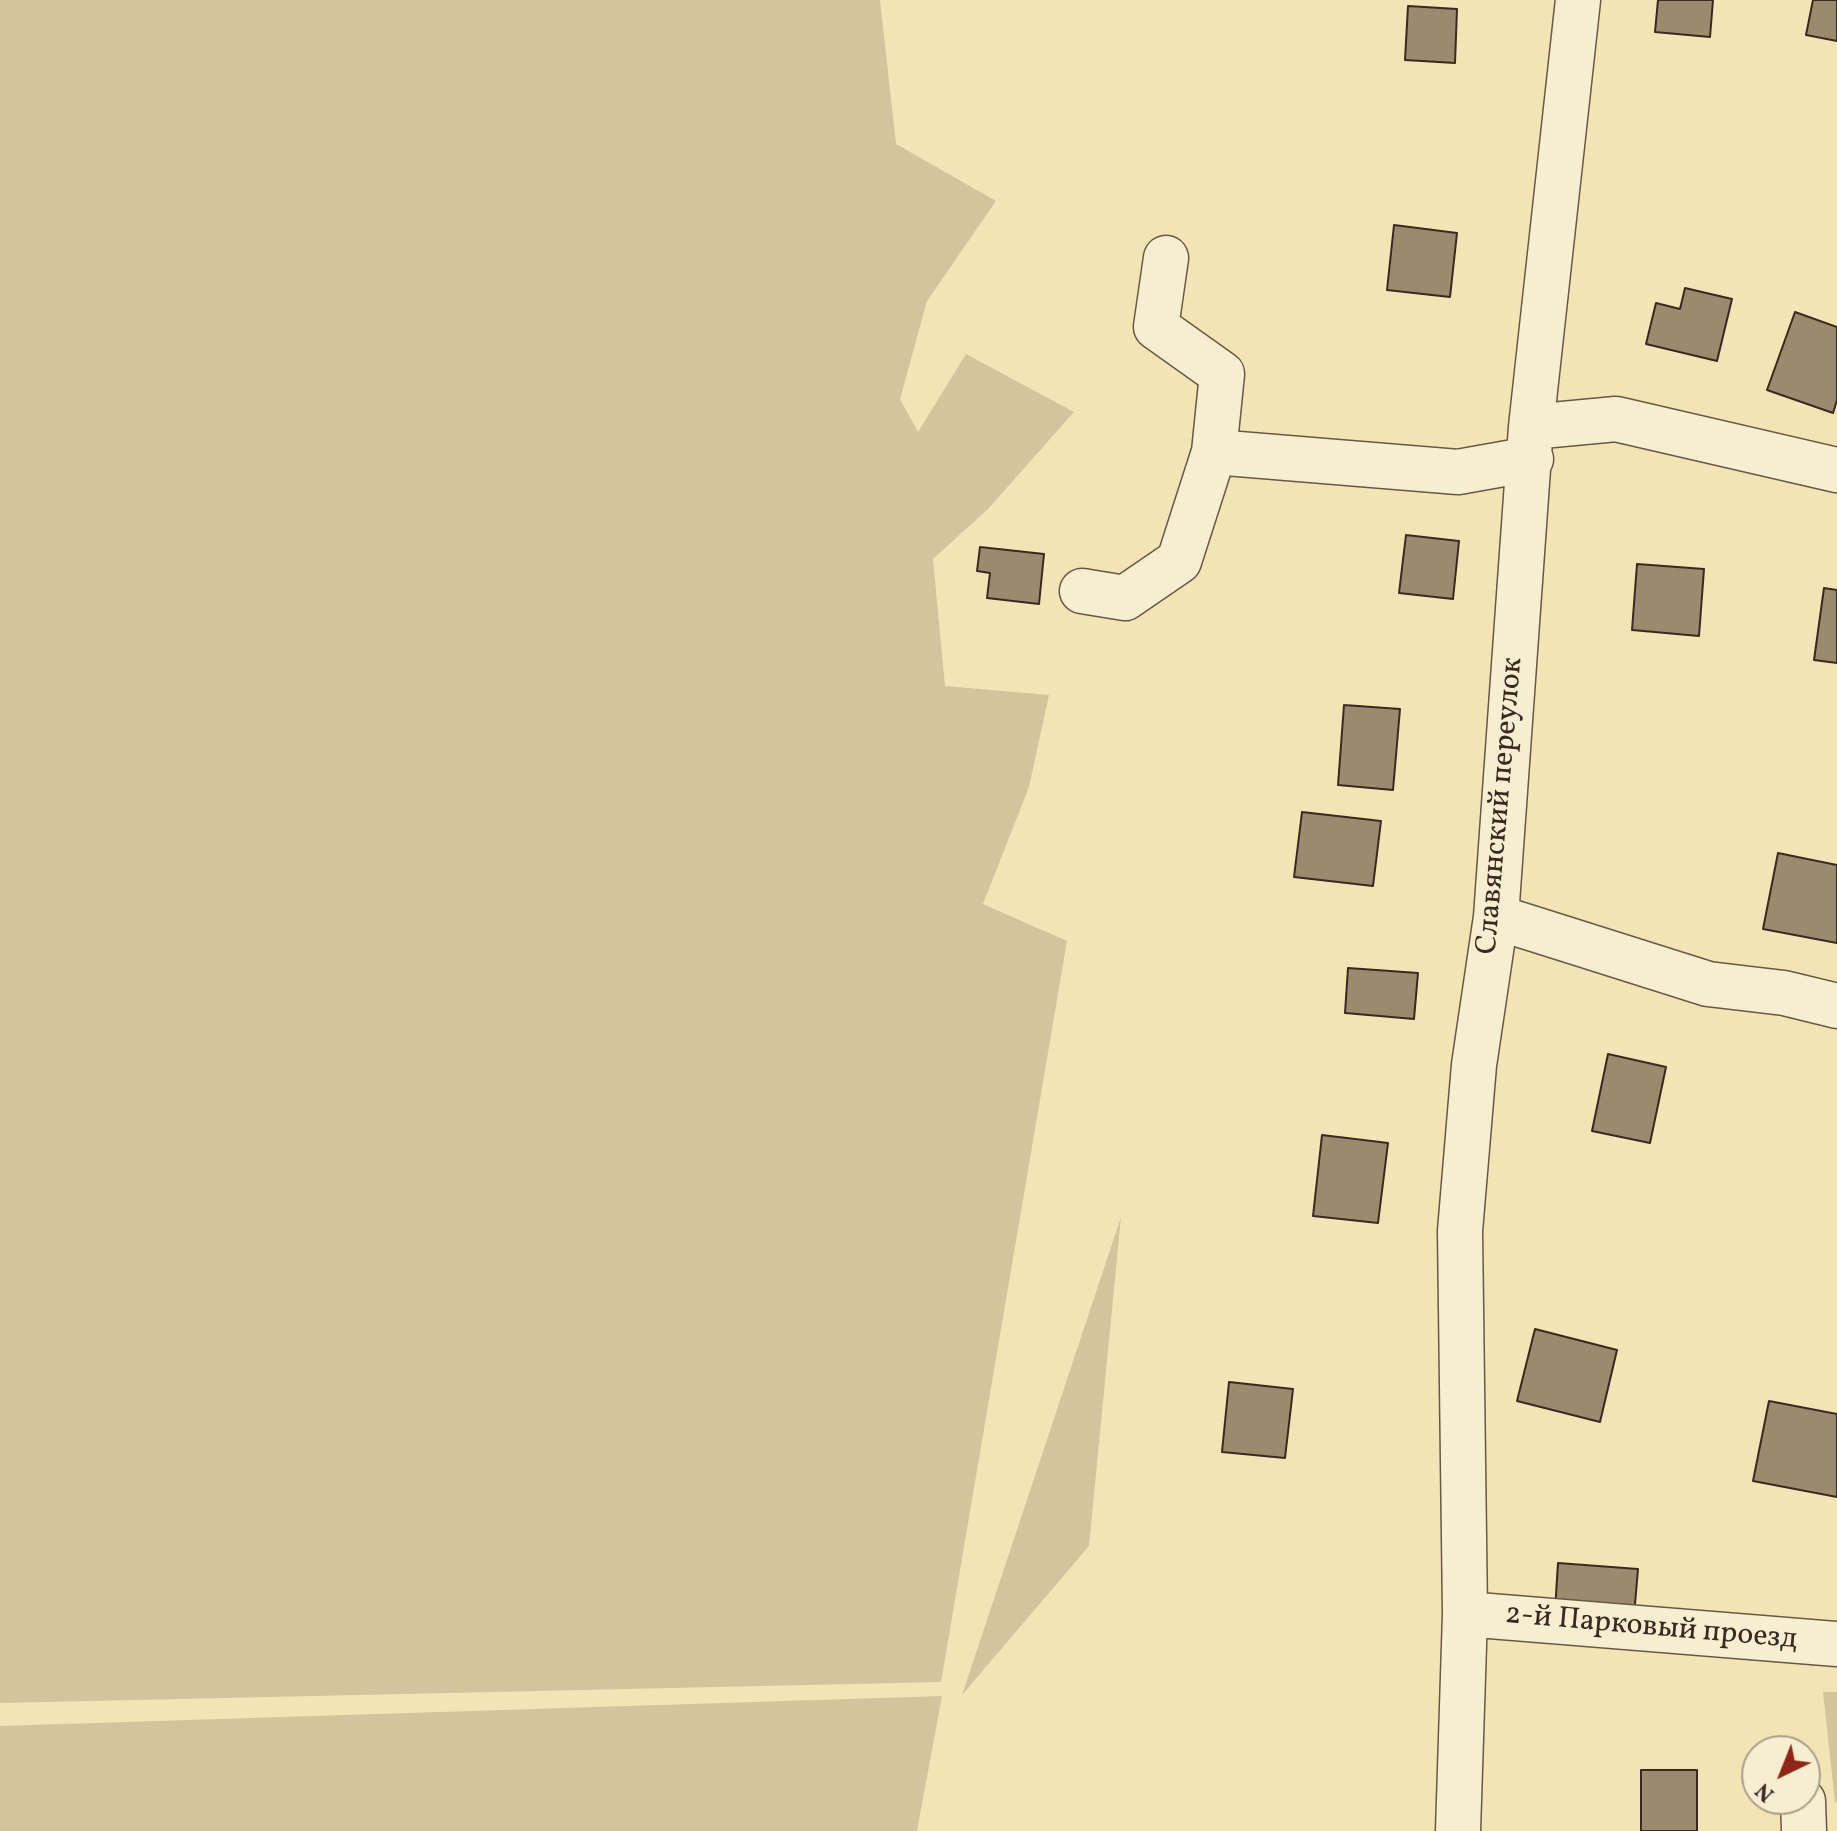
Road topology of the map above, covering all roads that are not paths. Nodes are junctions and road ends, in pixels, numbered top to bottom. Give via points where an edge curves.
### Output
1 (1578, 0) edge
2 (1166, 258) dead end
3 (1531, 443) junction
4 (1214, 452) junction
5 (1837, 470) edge
6 (1082, 591) dead end
7 (1496, 917) junction
8 (1837, 1006) edge
9 (1465, 1614) junction
10 (1837, 1644) edge
11 (1458, 1831) edge

1 - 3 street, Славянский переулок
2 - 4 street via 1156,327 1222,374
3 - 4 street via 1458,472
3 - 5 street via 1616,419
3 - 7 street, Славянский переулок
4 - 6 street via 1179,561 1125,598
7 - 8 street via 1708,984
7 - 9 street, Славянский переулок via 1474,1065 1460,1231
9 - 10 street, 2-й Парковый проезд
9 - 11 street, Славянский переулок

